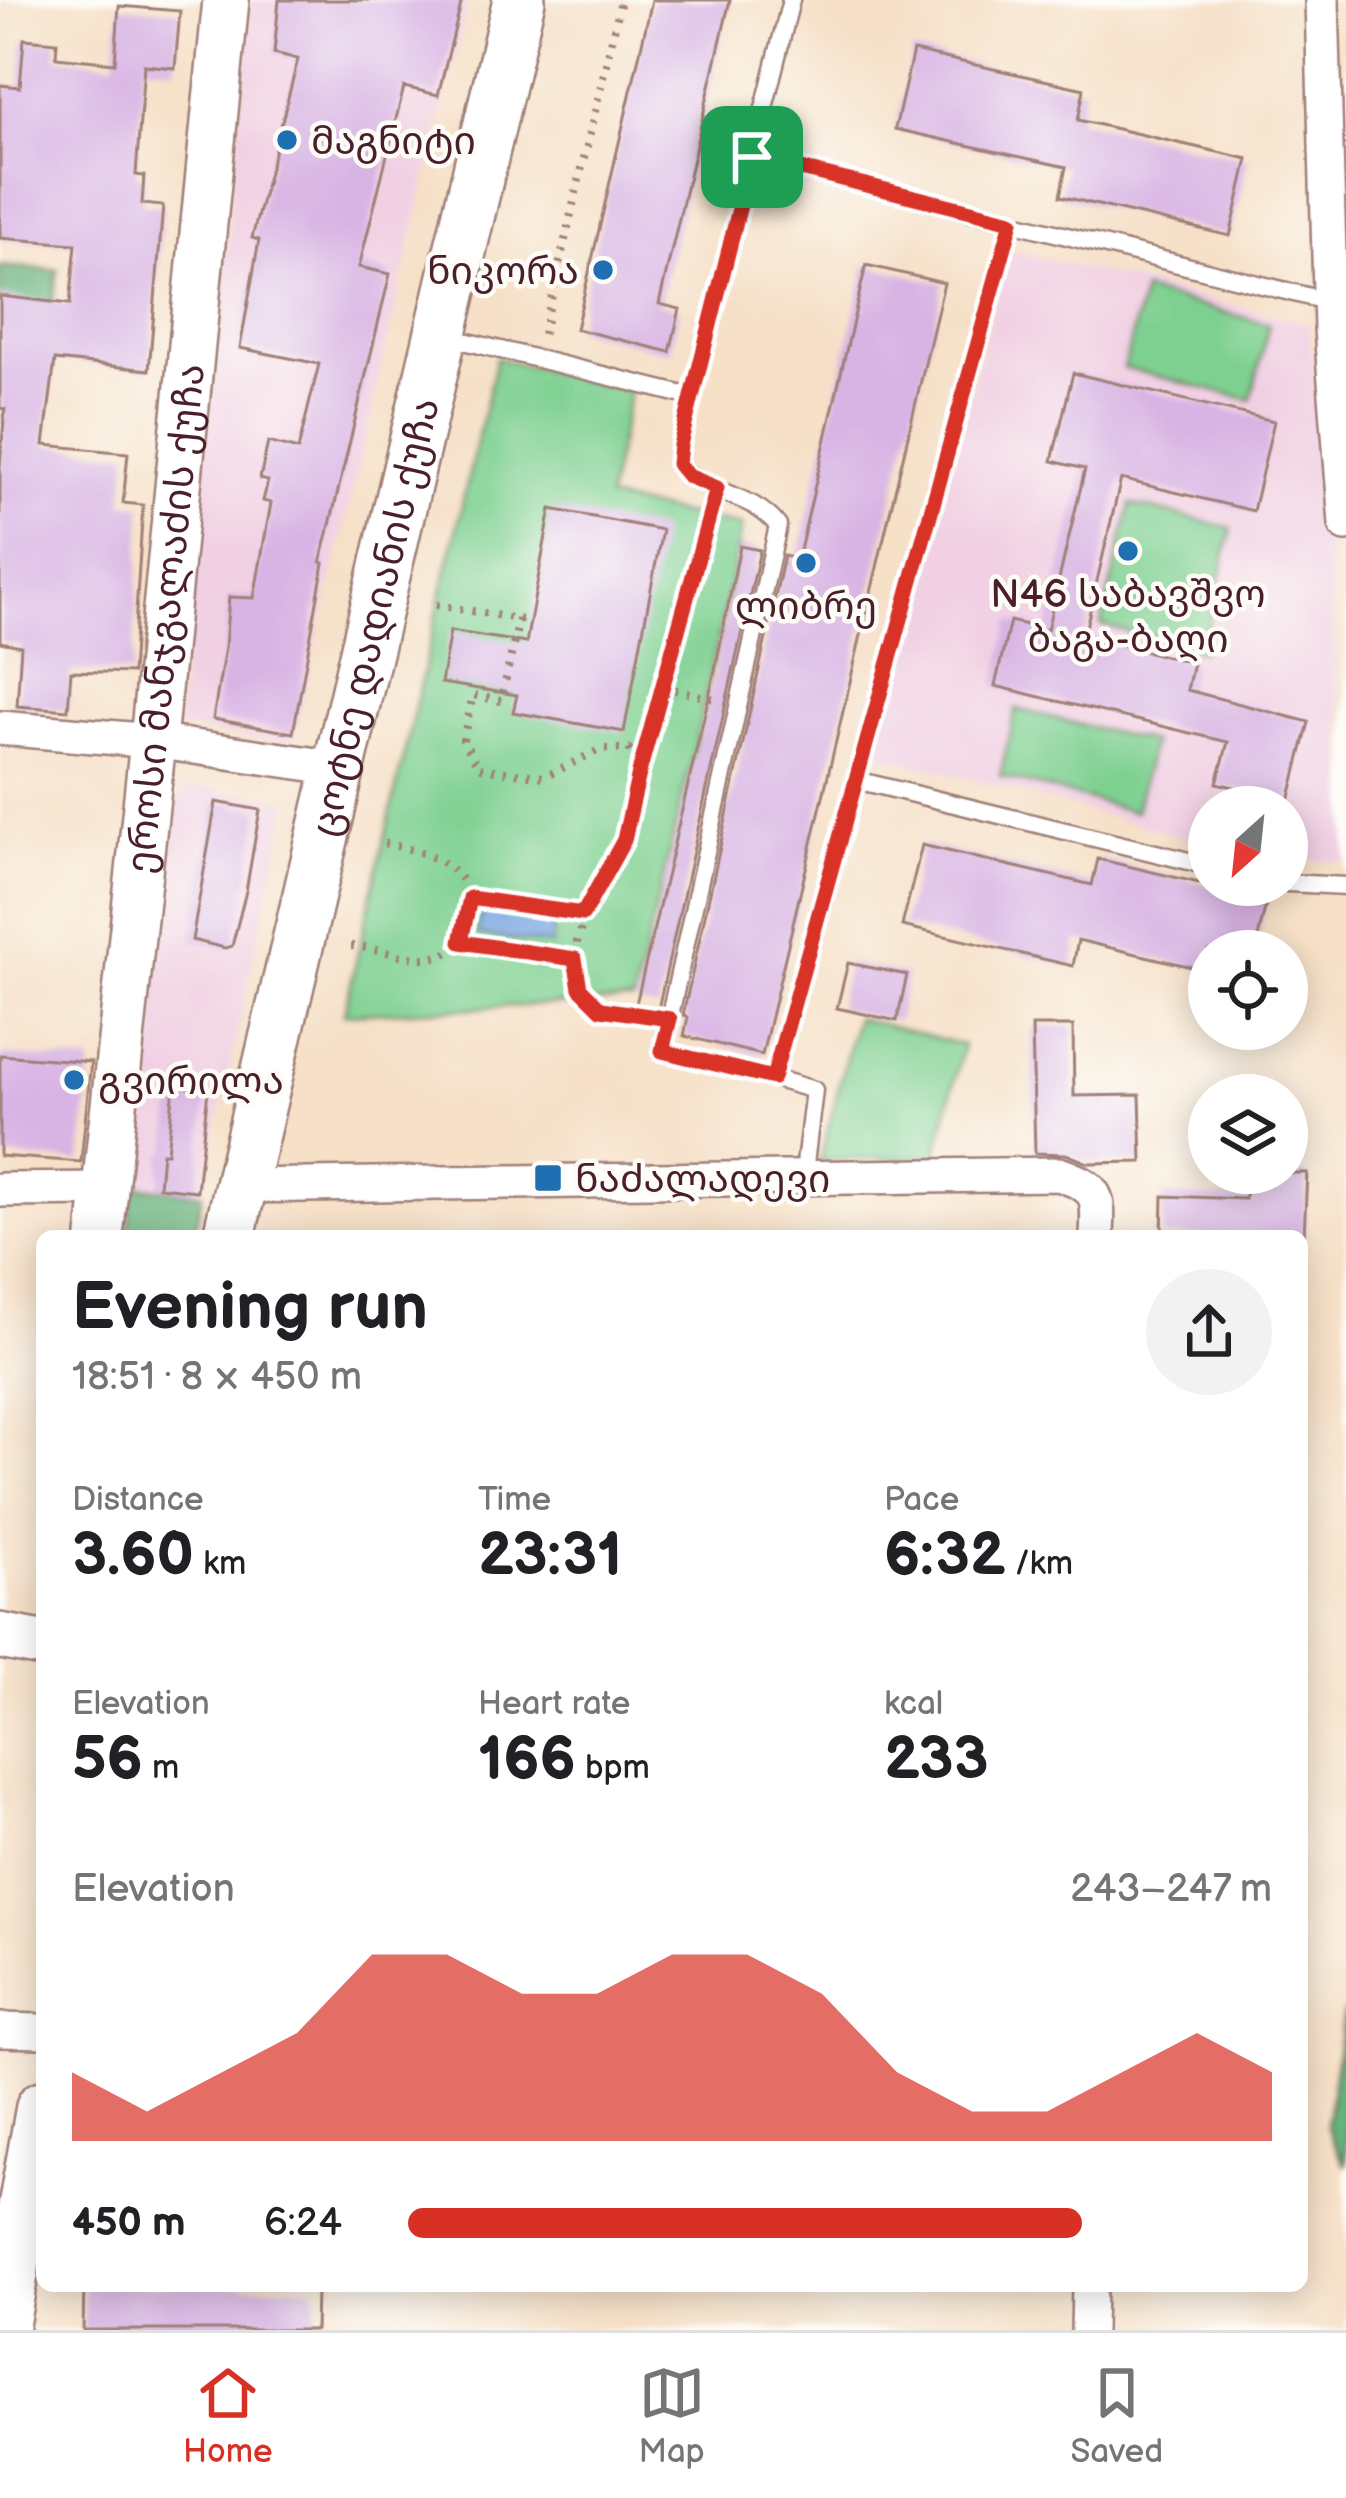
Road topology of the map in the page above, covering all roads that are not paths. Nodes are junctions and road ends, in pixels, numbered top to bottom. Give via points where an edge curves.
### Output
1 (226, 0) edge
2 (519, 0) edge
3 (791, 0) edge
4 (1322, 0) edge
5 (752, 157) junction
6 (1012, 221) junction
7 (1330, 302) junction
8 (441, 335) junction
9 (692, 397) junction
10 (1346, 524) edge
11 (0, 728) edge
12 (154, 741) junction
13 (338, 768) junction
14 (856, 780) junction
15 (1188, 861) edge
16 (1308, 884) edge
17 (1346, 886) edge
18 (773, 1078) junction
19 (802, 1180) junction
20 (240, 1186) junction
21 (104, 1189) junction
22 (0, 1190) edge
23 (101, 1230) edge
24 (231, 1230) edge
25 (1097, 1230) edge
26 (0, 1636) edge
27 (36, 1643) edge
28 (0, 2030) edge
29 (36, 2031) edge
30 (36, 2141) edge
31 (1089, 2292) edge
32 (2, 2330) edge
33 (1088, 2330) edge

1 - 12 street, ეროსი მანჯგალაძის ქუჩა
2 - 8 main road, ცოტნე დადიანის ქუჩა
3 - 5 lane
4 - 7 street
5 - 6 lane
5 - 9 lane
6 - 7 lane
6 - 14 lane
7 - 10 street
8 - 9 lane
8 - 13 main road, ცოტნე დადიანის ქუჩა
9 - 18 lane via 678,464 688,476 765,509 778,526 662,1051
11 - 12 street
12 - 13 street
12 - 21 street, ეროსი მანჯგალაძის ქუჩა
13 - 20 main road, ცოტნე დადიანის ქუჩა
14 - 15 lane
14 - 18 lane
16 - 17 lane
18 - 19 lane via 814,1090
19 - 20 street
19 - 25 street via 1059,1174 1087,1184 1098,1200
20 - 24 main road, ცოტნე დადიანის ქუჩა
21 - 22 street
21 - 23 street, ეროსი მანჯგალაძის ქუჩა
26 - 27 street
28 - 29 street
30 - 32 main road
31 - 33 street

